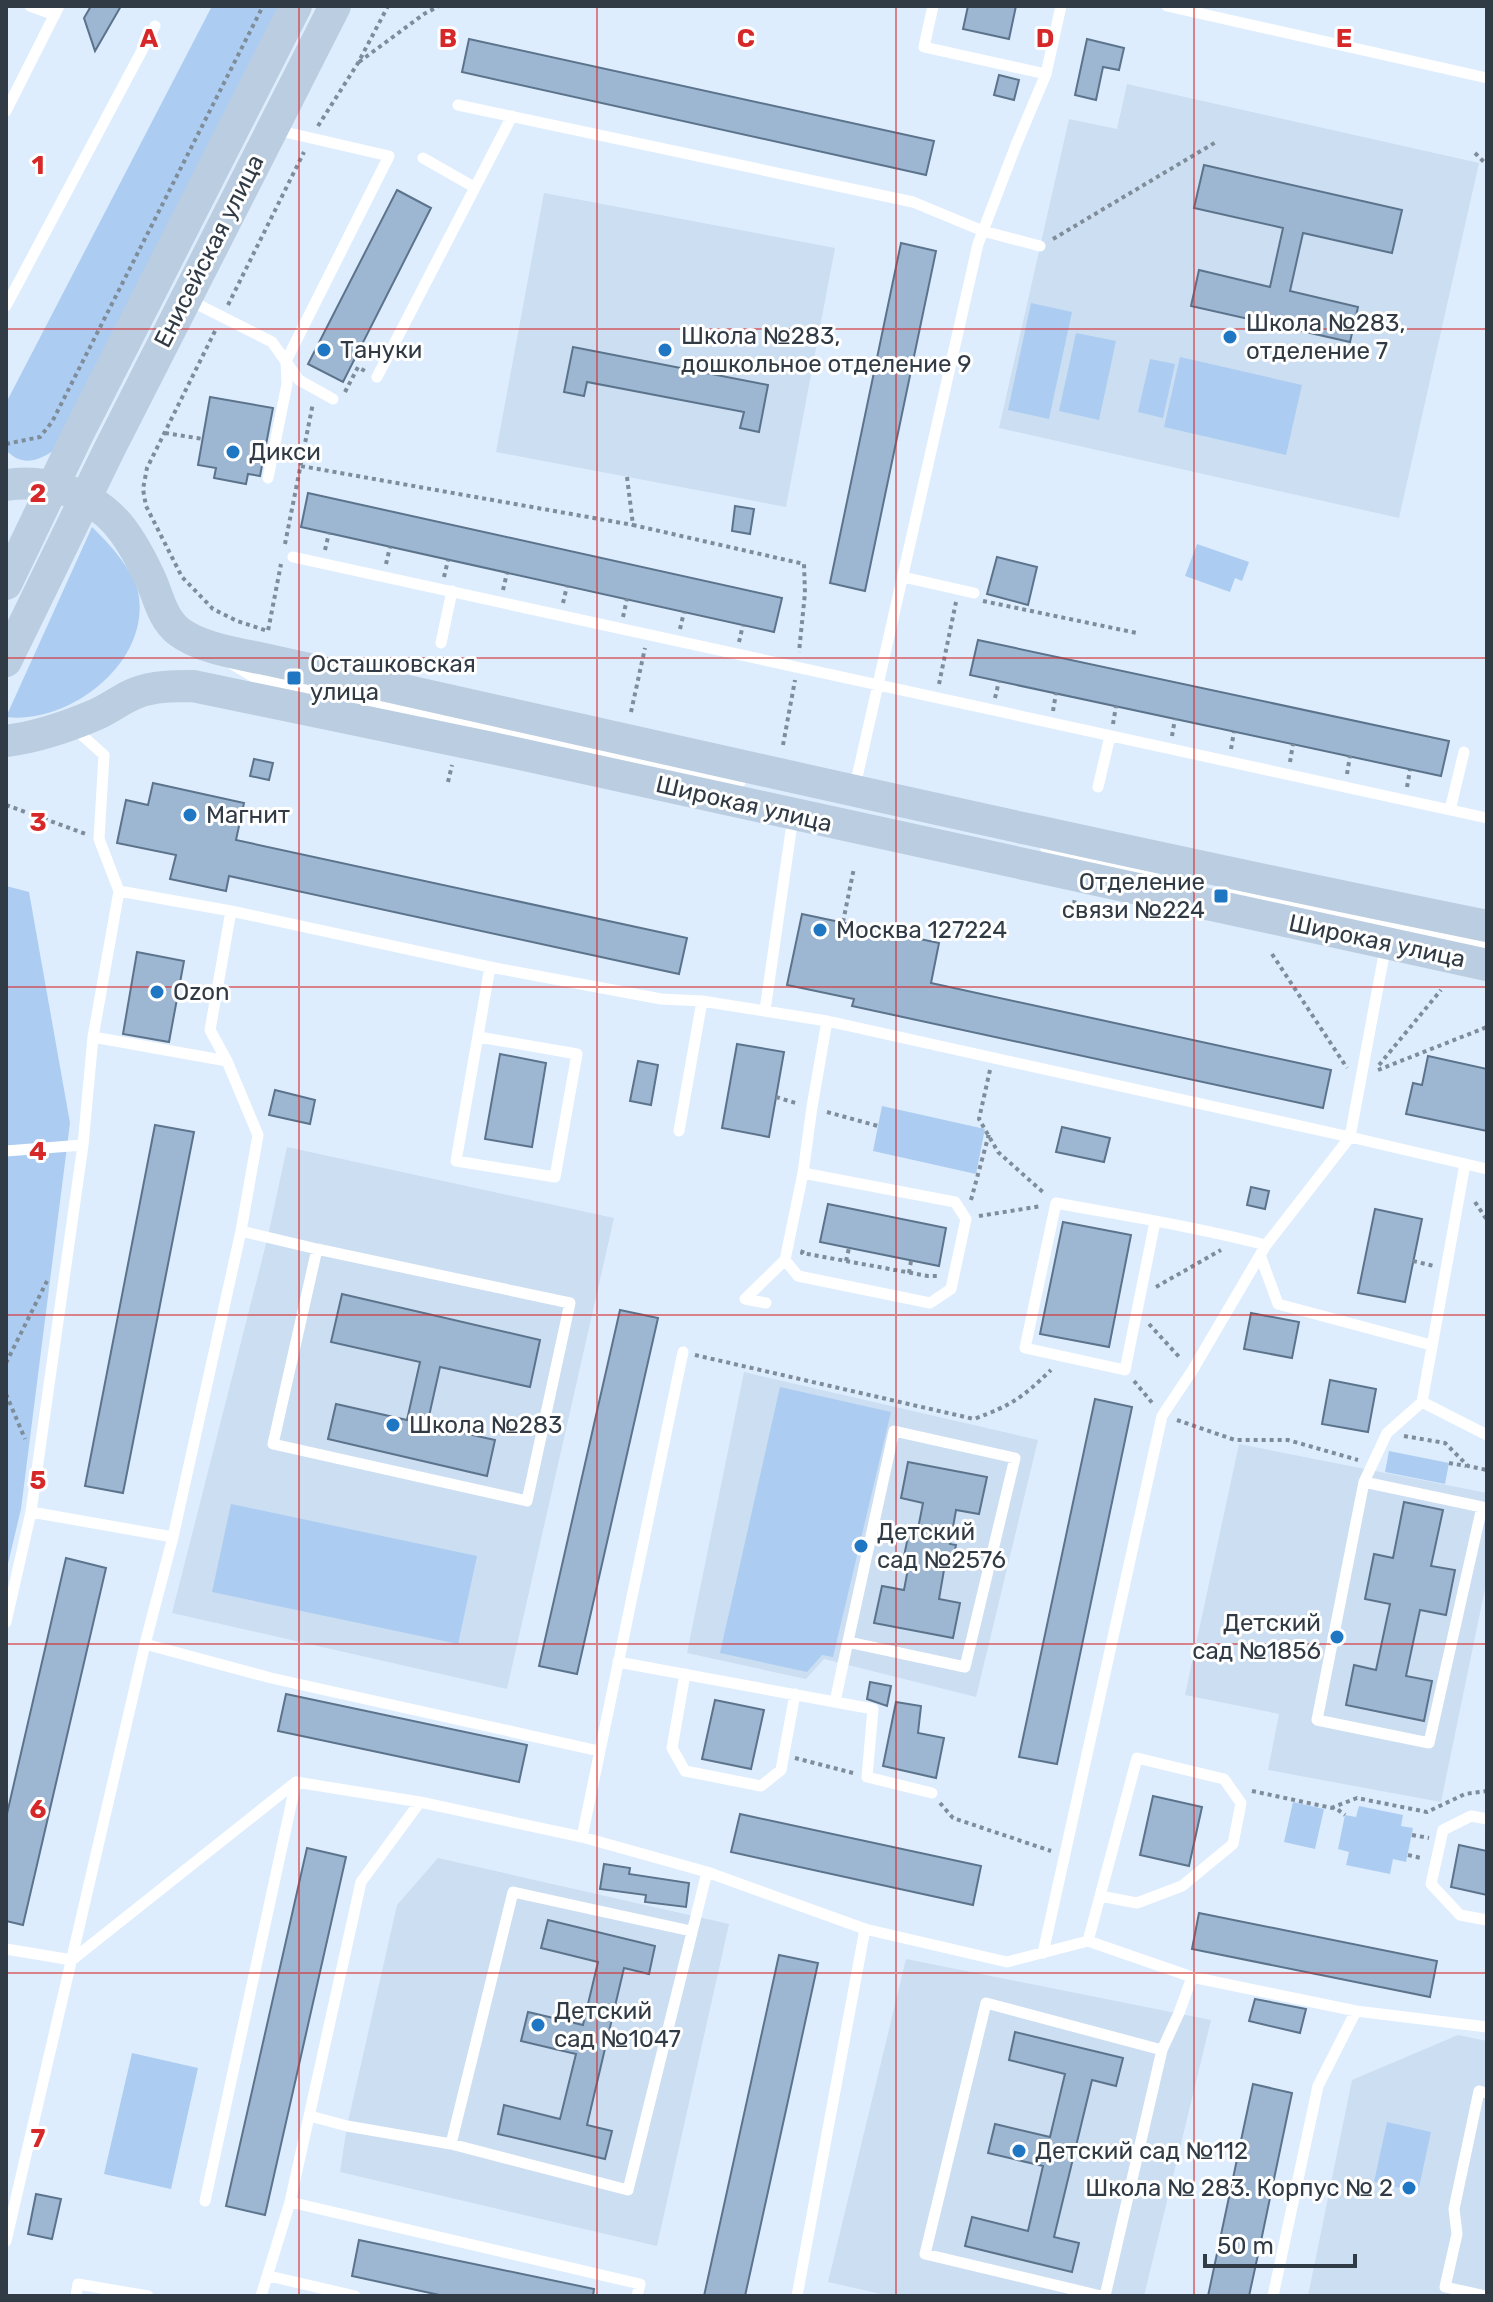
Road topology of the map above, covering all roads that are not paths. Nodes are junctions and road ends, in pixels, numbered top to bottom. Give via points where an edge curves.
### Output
1 (30, 6) edge
2 (296, 6) edge
3 (335, 6) edge
4 (933, 6) edge
5 (1061, 6) edge
6 (1167, 6) edge
7 (57, 11) edge
8 (155, 26) dead end
9 (274, 49) junction
10 (304, 64) junction
11 (1046, 74) junction
12 (1487, 78) edge
13 (458, 105) dead end
14 (6, 111) edge
15 (512, 116) junction
16 (271, 129) junction
17 (423, 158) dead end
18 (474, 187) junction
19 (983, 231) junction
20 (1040, 246) road end
21 (185, 298) junction
22 (6, 306) edge
23 (286, 361) junction
24 (377, 377) road end
25 (333, 399) road end
26 (268, 478) dead end
27 (6, 485) edge
28 (54, 486) junction
29 (86, 498) junction
30 (293, 557) dead end
31 (903, 577) junction
32 (6, 584) edge
33 (452, 591) junction
34 (974, 593) road end
35 (193, 640) junction
36 (441, 643) dead end
37 (6, 661) edge
38 (257, 679) junction
39 (879, 685) junction
40 (193, 686) junction
41 (71, 725) junction
42 (1110, 736) junction
43 (6, 741) edge
44 (1464, 752) dead end
45 (746, 783) dead end
46 (1098, 787) dead end
47 (854, 791) junction
48 (1450, 810) junction
49 (794, 815) junction
50 (1487, 818) edge
51 (1022, 845) junction
52 (1164, 875) dead end
53 (1208, 884) dead end
54 (119, 891) junction
55 (231, 911) junction
56 (1487, 926) edge
57 (1386, 943) junction
58 (1487, 945) edge
59 (1487, 965) edge
60 (490, 967) junction
61 (702, 1001) junction
62 (765, 1010) junction
63 (827, 1021) junction
64 (93, 1037) junction
65 (479, 1037) junction
66 (227, 1061) junction
67 (679, 1131) dead end
68 (1350, 1137) junction
69 (83, 1145) junction
70 (6, 1151) edge
71 (1465, 1164) junction
72 (1487, 1169) edge
73 (803, 1173) junction
74 (1155, 1222) junction
75 (241, 1231) junction
76 (317, 1249) junction
77 (1263, 1250) junction
78 (785, 1260) junction
79 (766, 1303) dead end
80 (1431, 1345) junction
81 (683, 1352) road end
82 (1422, 1402) junction
83 (1487, 1435) edge
84 (1364, 1482) junction
85 (31, 1512) junction
86 (173, 1537) junction
87 (6, 1622) edge
88 (848, 1642) junction
89 (145, 1644) junction
90 (618, 1662) junction
91 (685, 1674) junction
92 (795, 1694) junction
93 (835, 1702) junction
94 (599, 1751) junction
95 (296, 1782) junction
96 (932, 1793) road end
97 (420, 1802) junction
98 (1487, 1819) edge
99 (582, 1837) junction
100 (707, 1872) junction
101 (1100, 1896) junction
102 (1487, 1920) edge
103 (865, 1929) junction
104 (691, 1931) junction
105 (1088, 1941) junction
106 (6, 1949) edge
107 (1043, 1953) junction
108 (72, 1960) junction
109 (1192, 1977) junction
110 (1356, 2011) junction
111 (1487, 2027) edge
112 (1162, 2050) junction
113 (1487, 2093) edge
114 (310, 2116) junction
115 (451, 2144) junction
116 (205, 2201) dead end
117 (290, 2202) junction
118 (6, 2241) edge
119 (269, 2276) junction
120 (76, 2296) edge
121 (148, 2296) edge
122 (261, 2296) edge
123 (355, 2296) edge
124 (637, 2296) edge
125 (797, 2296) edge
126 (1103, 2296) edge
127 (1273, 2296) edge
128 (1486, 2296) edge

1 - 7 lane
2 - 9 main road, Енисейская улица
3 - 10 main road, Енисейская улица
4 - 11 lane via 924,47
5 - 11 lane
6 - 12 lane
7 - 14 lane
8 - 22 lane
9 - 10 main road via 282,41 299,42
9 - 28 main road, Енисейская улица
10 - 16 main road, Енисейская улица
11 - 19 lane
13 - 15 lane
15 - 18 lane
15 - 19 lane via 913,202
16 - 21 main road, Енисейская улица
16 - 23 lane via 389,156
17 - 18 lane
18 - 24 lane
19 - 20 lane
19 - 31 lane
21 - 23 lane via 272,342
21 - 29 main road, Енисейская улица
23 - 25 lane via 299,380
23 - 26 lane via 287,384
27 - 28 main road, Широкая улица
28 - 29 main road, Широкая улица
28 - 32 main road
29 - 35 main road, Широкая улица via 116,522 171,624
29 - 37 main road
30 - 33 lane
31 - 34 lane
31 - 39 lane
33 - 36 lane
33 - 39 lane
35 - 38 lane, Широкая улица
35 - 47 main road, Широкая улица
38 - 40 lane
38 - 45 lane, Широкая улица
39 - 42 lane
39 - 47 lane
40 - 41 main road, Широкая улица via 136,693
40 - 49 main road, Широкая улица
41 - 43 main road, Широкая улица
41 - 54 lane via 104,755 99,839
42 - 46 lane
42 - 48 lane
44 - 48 lane
47 - 51 main road, Широкая улица
48 - 50 lane
49 - 51 main road, Широкая улица
49 - 62 lane
51 - 52 lane, Широкая улица
51 - 56 main road, Широкая улица
51 - 57 main road, Широкая улица
53 - 58 lane, Широкая улица
54 - 55 lane
54 - 64 lane
55 - 60 lane
55 - 66 lane via 210,1030
57 - 59 main road, Широкая улица
57 - 68 lane
60 - 61 lane via 661,999
60 - 65 lane
61 - 62 lane
61 - 67 lane
62 - 63 lane
63 - 68 lane
63 - 73 lane
64 - 66 lane
64 - 69 lane
65 - 65 lane via 456,1161 555,1177 577,1054
66 - 75 lane via 258,1135
68 - 71 lane
68 - 77 lane
69 - 70 lane
69 - 85 lane
71 - 72 lane
71 - 80 lane
73 - 78 lane
73 - 78 lane via 955,1202 966,1219 951,1289 930,1303 798,1276
74 - 74 lane via 1125,1370 1025,1348 1056,1203
74 - 77 lane via 1240,1238
75 - 76 lane
75 - 86 lane
76 - 76 lane via 570,1303 527,1501 273,1444
77 - 80 lane via 1278,1304
77 - 107 lane via 1162,1416
78 - 79 lane via 745,1299
80 - 82 lane
81 - 90 lane
82 - 83 lane
82 - 84 lane via 1387,1433
84 - 84 lane via 1482,1507 1429,1743 1317,1720
85 - 86 lane
85 - 87 lane
86 - 89 lane
88 - 88 lane via 894,1431 1015,1458 965,1667
88 - 93 lane
89 - 94 lane via 271,1678
89 - 108 lane
90 - 91 lane
90 - 94 lane
91 - 92 lane
91 - 92 lane via 672,1748 685,1771 761,1786 781,1770
92 - 93 lane
93 - 96 lane via 873,1709 867,1777
94 - 99 lane
95 - 97 lane
95 - 108 lane
95 - 116 lane
97 - 99 lane
97 - 114 lane via 361,1882
98 - 102 lane via 1471,1816 1443,1830 1431,1884 1460,1915
99 - 100 lane
100 - 103 lane
100 - 104 lane
101 - 101 lane via 1137,1758 1224,1779 1241,1803 1233,1844 1182,1886 1137,1903
101 - 105 lane
103 - 107 lane via 1007,1962
103 - 125 lane
104 - 115 lane via 513,1892
104 - 115 lane via 628,2190
105 - 107 lane
105 - 109 lane
106 - 108 lane
108 - 118 lane
109 - 110 lane
109 - 112 lane
110 - 111 lane
110 - 127 lane via 1318,2086
112 - 126 lane
112 - 126 lane via 986,2003 928,2239 925,2254
113 - 128 lane via 1479,2091 1454,2209 1457,2234 1445,2287
114 - 115 lane
114 - 117 lane
117 - 119 lane
117 - 124 lane via 640,2284
119 - 122 lane
119 - 123 lane
120 - 121 lane via 78,2284

